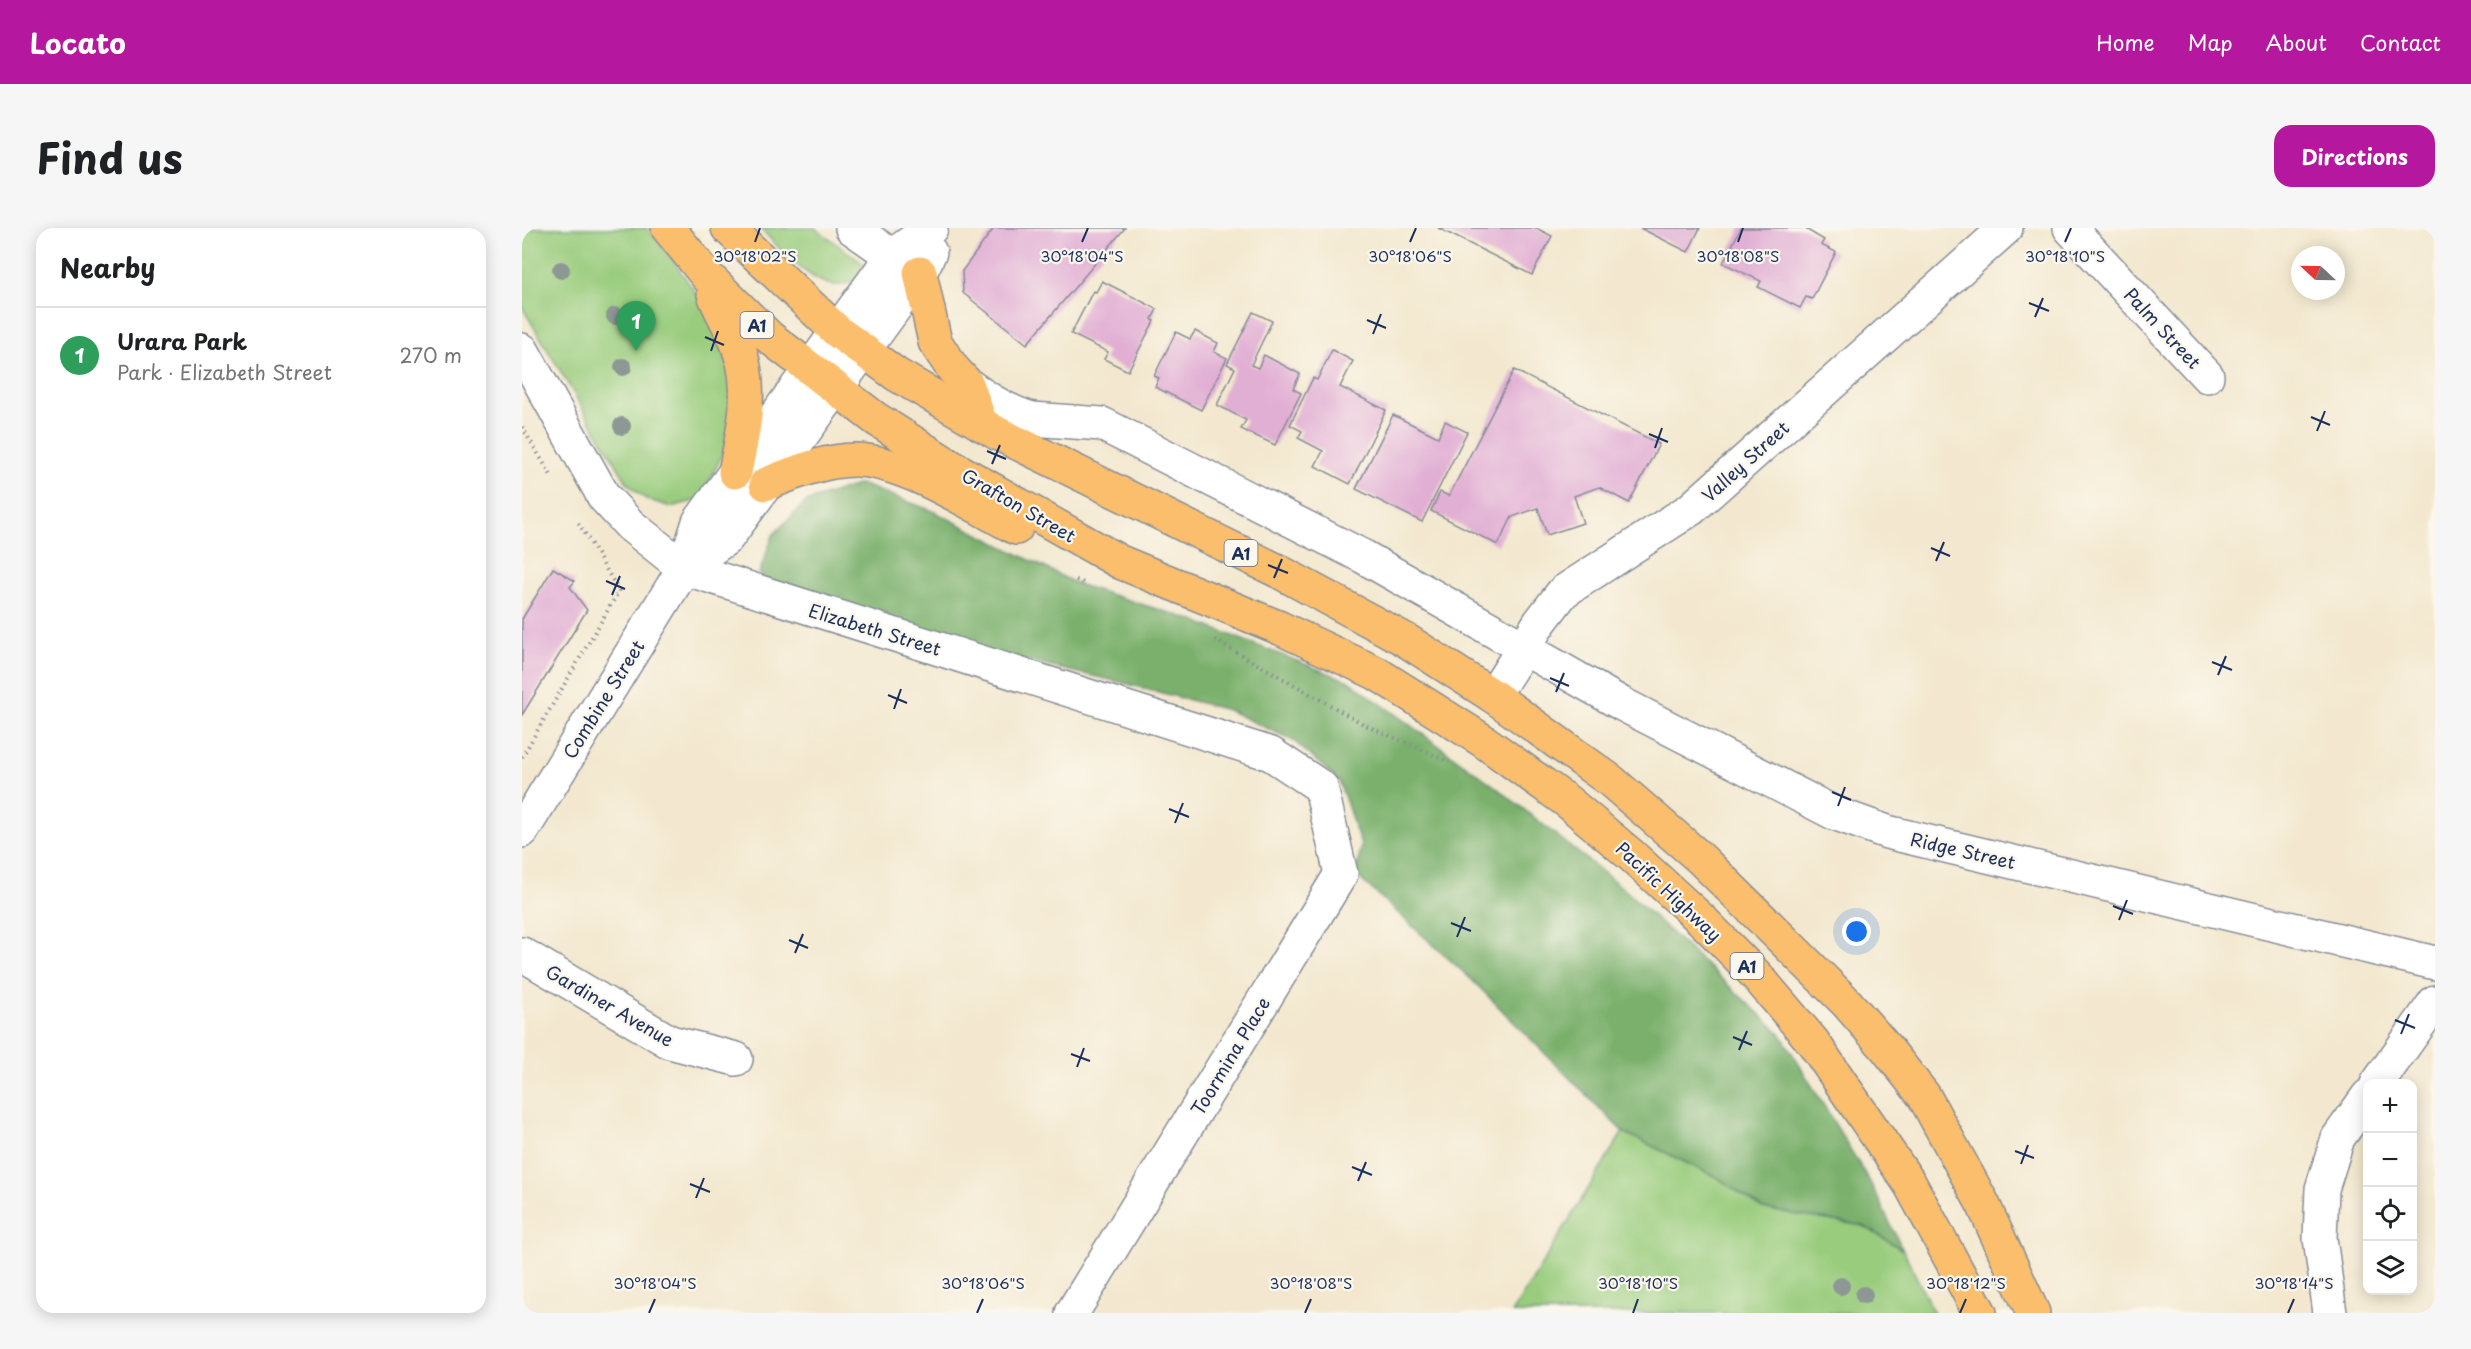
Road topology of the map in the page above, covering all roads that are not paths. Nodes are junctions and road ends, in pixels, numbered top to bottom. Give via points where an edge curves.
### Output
1 (668, 228) edge
2 (728, 228) edge
3 (852, 228) edge
4 (930, 228) edge
5 (941, 228) edge
6 (2006, 228) edge
7 (2070, 228) edge
8 (892, 256) junction
9 (920, 273) junction
10 (707, 276) junction
11 (850, 342) junction
12 (522, 350) edge
13 (2207, 376) dead end
14 (822, 380) junction
15 (967, 384) junction
16 (1032, 419) junction
17 (989, 428) junction
18 (735, 472) junction
19 (766, 484) junction
20 (1120, 562) junction
21 (684, 568) junction
22 (1524, 649) junction
23 (1493, 696) junction
24 (1423, 702) joint
25 (1321, 787) joint
26 (522, 831) edge
27 (522, 954) edge
28 (2435, 963) edge
29 (2435, 1002) edge
30 (736, 1059) dead end
31 (2380, 1079) edge
32 (2363, 1102) edge
33 (1072, 1313) edge
34 (1980, 1313) edge
35 (2033, 1313) edge
36 (2330, 1313) edge

1 - 10 highway, Grafton Street / A1
2 - 11 highway, A1
3 - 8 street
4 - 8 street
5 - 9 street
6 - 22 street, Valley Street via 1691,508 1563,592
7 - 13 street, Palm Street
8 - 11 street
9 - 11 street
9 - 15 highway via 935,342
10 - 14 highway, Grafton Street / A1 via 769,338
10 - 18 highway via 740,349 747,382
11 - 14 street, Combine Street
11 - 17 highway, A1 via 897,375
12 - 21 street, Elizabeth Street via 604,497 630,525
14 - 18 street, Combine Street
14 - 19 street, Combine Street
14 - 20 highway, Grafton Street / A1 via 947,464
15 - 16 street via 990,401
15 - 17 highway
16 - 17 street
16 - 22 street via 1102,424 1364,557
17 - 23 highway, A1 via 1278,571 1404,639
18 - 21 street, Combine Street via 699,522
19 - 20 highway via 824,465 870,461 913,474 1090,565
19 - 21 street, Combine Street via 727,538
20 - 24 highway, Grafton Street / A1 via 1280,628 1376,673
21 - 25 street, Elizabeth Street via 1271,753
21 - 26 street, Combine Street
22 - 23 street, Valley Street
22 - 28 street, Ridge Street via 1834,813 1887,832
23 - 35 highway, A1 via 1611,781 1701,859 1846,1002 1924,1096 1983,1204
24 - 34 highway, Pacific Highway / A1 via 1577,810 1688,907 1756,976 1813,1042 1910,1184
25 - 33 street, Toormina Place via 1341,874
27 - 30 street, Gardiner Avenue via 670,1042
29 - 31 street
32 - 36 street via 2338,1138 2322,1189 2320,1238

